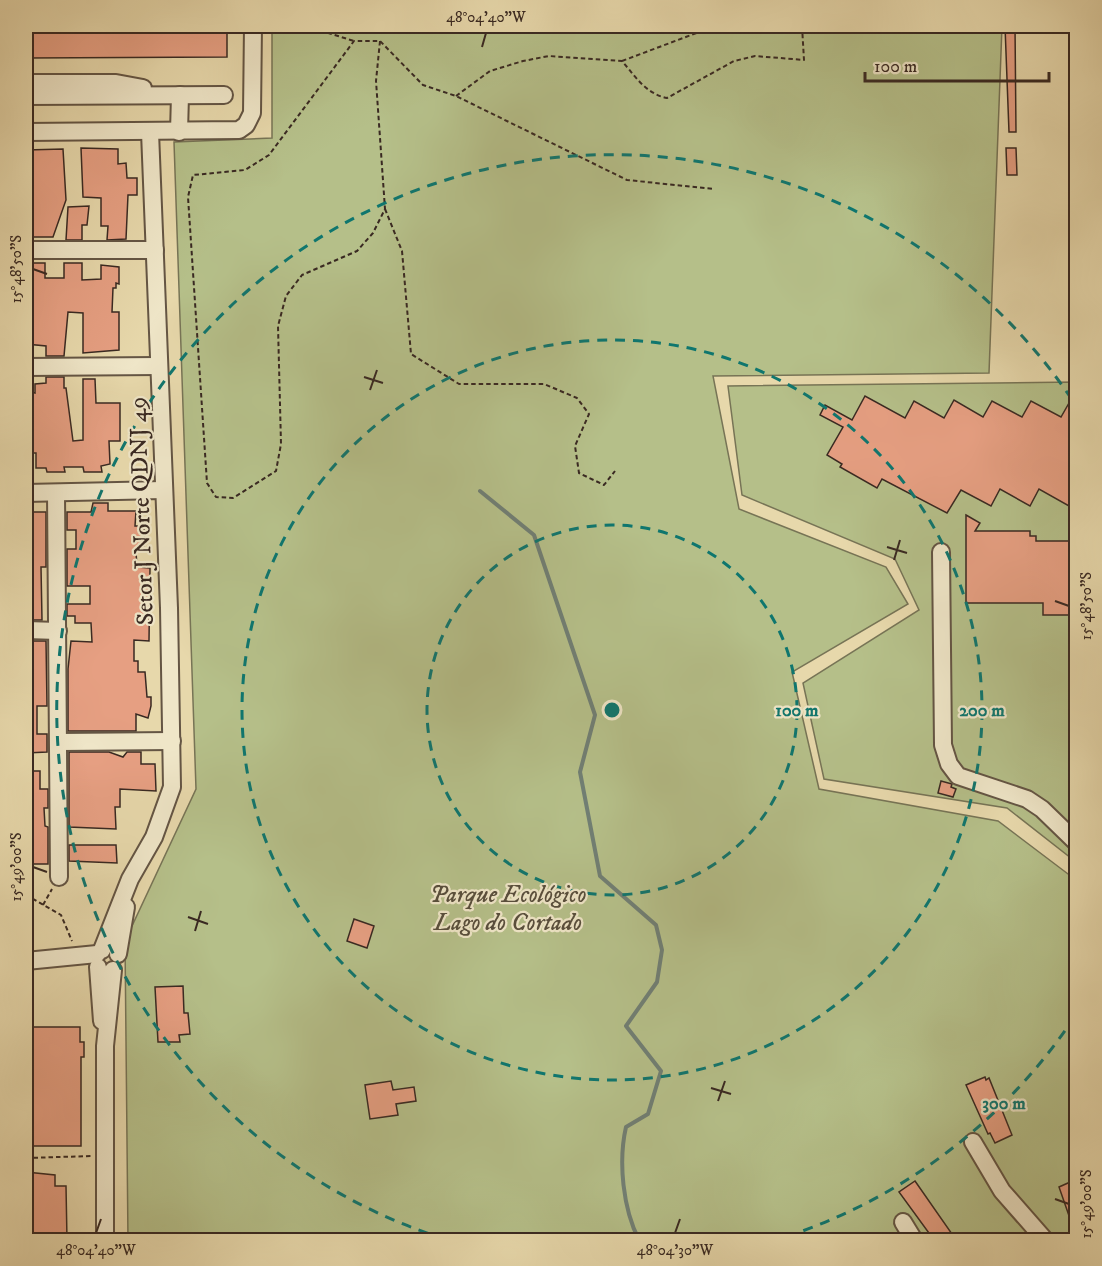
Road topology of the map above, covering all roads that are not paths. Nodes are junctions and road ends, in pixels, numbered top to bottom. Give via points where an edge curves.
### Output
1 (253, 26) edge
2 (26, 83) edge
3 (180, 95) junction
4 (224, 95) dead end
5 (26, 96) edge
6 (26, 132) edge
7 (150, 132) junction
8 (179, 132) junction
9 (26, 250) edge
10 (155, 250) junction
11 (159, 366) junction
12 (26, 367) edge
13 (163, 490) junction
14 (26, 493) edge
15 (56, 493) junction
16 (941, 552) dead end
17 (26, 630) edge
18 (58, 631) junction
19 (172, 741) junction
20 (60, 742) junction
21 (1077, 842) edge
22 (59, 877) road end
23 (104, 960) junction
24 (26, 961) edge
25 (49, 961) junction
26 (973, 1142) dead end
27 (903, 1222) dead end
28 (105, 1240) edge
29 (915, 1240) edge
30 (1045, 1240) edge

1 - 8 street via 253,100 246,125 239,130
2 - 3 street via 116,83
3 - 4 street
3 - 5 street
3 - 8 street
6 - 7 street
7 - 8 street
7 - 10 street, Setor J Norte QDNJ 49
9 - 10 street
10 - 11 street, Setor J Norte QDNJ 49
11 - 12 street
11 - 13 street, Setor J Norte QDNJ 49
13 - 15 street
13 - 19 street, Setor J Norte QDNJ 49
14 - 15 street
15 - 18 street
16 - 21 street via 943,745 949,764 958,776 1027,799
17 - 18 street
18 - 20 street
19 - 20 street
19 - 23 street, Setor J Norte QDNJ 49 via 172,787 167,804 130,879
20 - 22 street
23 - 25 street
23 - 25 street via 78,957
23 - 28 street
24 - 25 street
26 - 30 street via 1002,1191
27 - 29 street

